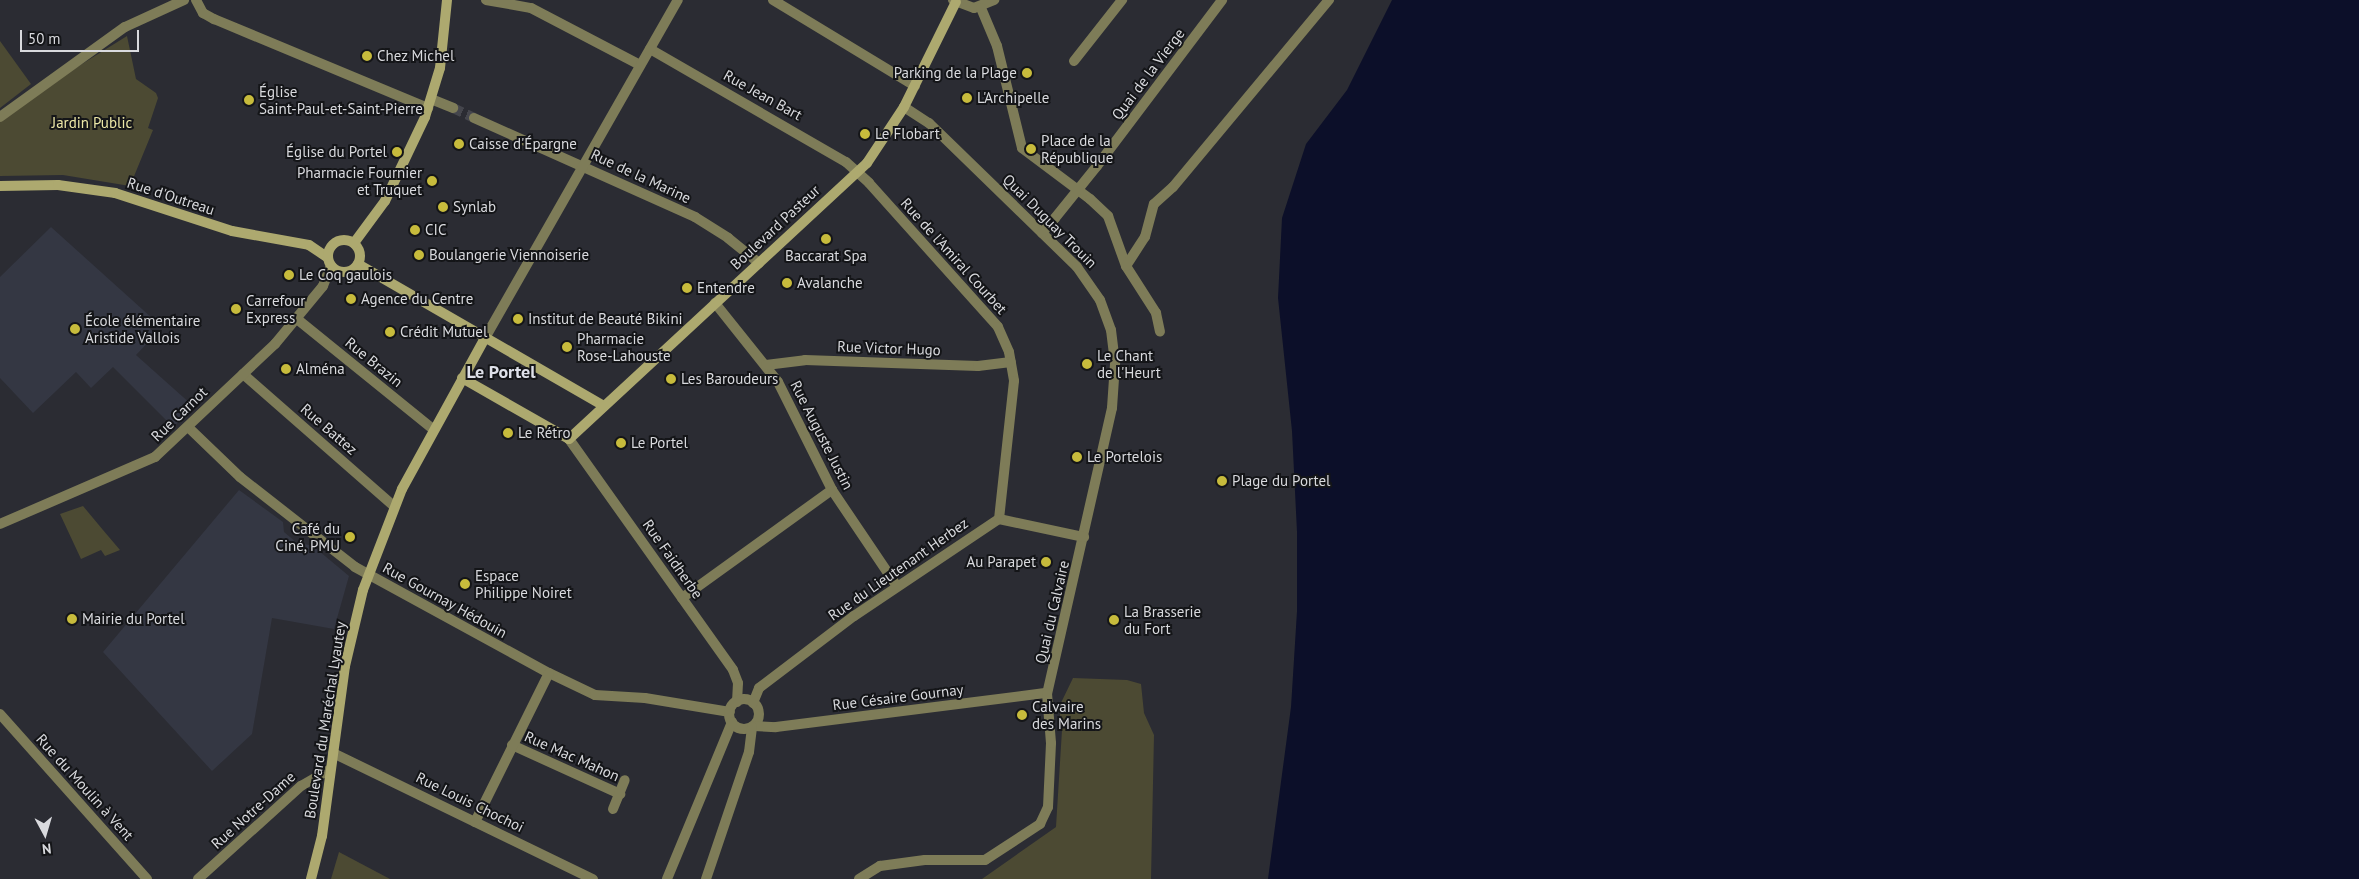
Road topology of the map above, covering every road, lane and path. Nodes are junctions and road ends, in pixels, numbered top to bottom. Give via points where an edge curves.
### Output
1 (184, 0) edge
2 (196, 0) edge
3 (447, 0) edge
4 (486, 0) edge
5 (678, 0) edge
6 (774, 0) edge
7 (994, 0) edge
8 (1122, 0) edge
9 (1221, 0) edge
10 (1329, 0) edge
11 (955, 1) edge
12 (981, 8) junction
13 (650, 49) junction
14 (1074, 61) dead end
15 (640, 65) junction
16 (914, 86) junction
17 (430, 103) junction
18 (904, 106) junction
19 (453, 108) tunnel mouth
20 (0, 117) edge
21 (474, 118) tunnel mouth
22 (584, 165) junction
23 (858, 172) junction
24 (0, 186) edge
25 (1042, 232) junction
26 (354, 243) junction
27 (329, 261) junction
28 (759, 263) junction
29 (358, 264) junction
30 (1126, 266) junction
31 (715, 303) junction
32 (297, 319) junction
33 (1160, 332) dead end
34 (485, 338) junction
35 (1012, 362) junction
36 (766, 365) junction
37 (243, 374) junction
38 (462, 378) junction
39 (604, 406) junction
40 (188, 427) junction
41 (433, 429) junction
42 (568, 439) junction
43 (832, 490) junction
44 (394, 506) junction
45 (999, 519) junction
46 (0, 524) edge
47 (1084, 537) junction
48 (369, 574) junction
49 (896, 585) junction
50 (682, 598) junction
51 (549, 673) junction
52 (1047, 693) junction
53 (737, 702) junction
54 (753, 703) junction
55 (0, 714) edge
56 (731, 717) junction
57 (753, 726) junction
58 (512, 745) junction
59 (333, 753) junction
60 (331, 769) junction
61 (625, 780) dead end
62 (620, 794) junction
63 (613, 809) dead end
64 (475, 822) junction
65 (147, 879) edge
66 (198, 879) edge
67 (311, 879) edge
68 (593, 879) edge
69 (668, 879) edge
70 (706, 879) edge
71 (859, 879) edge

1 - 20 street via 125,27
2 - 17 street via 203,13 214,20 339,72
3 - 17 street via 441,63
4 - 15 street via 531,8
5 - 13 street
6 - 16 street
7 - 12 street
8 - 14 street
9 - 25 street, Quai de la Vierge, bridge via 1097,166
10 - 30 street via 1173,186 1154,204 1145,237
11 - 12 street
11 - 16 street, Boulevard Pasteur
12 - 30 street via 997,46 1020,145 1108,216
13 - 15 street
13 - 23 street, Rue Jean Bart via 813,140
15 - 22 street
16 - 18 street, Boulevard Pasteur
17 - 19 street
17 - 26 street via 385,200
18 - 23 street, Boulevard Pasteur
18 - 25 street, Quai Duguay Trouin via 929,124
21 - 22 street, Rue de la Marine
22 - 28 street, Rue de la Marine via 706,223
22 - 34 street
23 - 28 street, Boulevard Pasteur
23 - 35 street, Rue de l'Amiral Courbet via 992,320 1006,342
24 - 27 street, Rue d'Outreau via 58,185 115,193 232,231 309,244
25 - 47 street, Quai Duguay Trouin via 1077,267 1096,292 1109,323 1114,349 1112,408
26 - 27 street via 336,243
26 - 29 street via 359,253
27 - 29 street via 343,272
27 - 32 street, Rue Carnot via 322,286
28 - 31 street, Boulevard Pasteur
29 - 34 street
30 - 33 street via 1152,304
31 - 36 street, Rue Auguste Justin
31 - 39 street, Boulevard Pasteur
32 - 37 street, Rue Carnot
32 - 41 street, Rue Brazin
34 - 38 street, Boulevard du Maréchal Lyautey
34 - 39 street
35 - 36 street, Rue Victor Hugo via 978,366 805,360
35 - 45 street, Rue de l'Amiral Courbet via 1014,390
36 - 43 street, Rue Auguste Justin via 787,398
37 - 40 street, Rue Carnot
37 - 44 street, Rue Battez
38 - 41 street, Boulevard du Maréchal Lyautey
38 - 42 street
39 - 42 street, Boulevard Pasteur
40 - 46 street, Rue Carnot via 144,464
40 - 48 street, Rue Gournay Hédouin via 240,477
41 - 44 street, Boulevard du Maréchal Lyautey
42 - 50 street, Rue Faidherbe
43 - 49 street, Rue Auguste Justin
43 - 50 street
44 - 48 street, Boulevard du Maréchal Lyautey
45 - 47 street
45 - 49 street, Rue du Lieutenant Herbez
47 - 52 street, Quai du Calvaire
48 - 51 street, Rue Gournay Hédouin
48 - 59 street, Boulevard du Maréchal Lyautey via 350,640
49 - 54 street, Rue du Lieutenant Herbez via 759,688
50 - 53 street, Rue Faidherbe via 736,676
51 - 56 street, Rue Gournay Hédouin via 595,694 645,698
51 - 58 street
52 - 57 street, Rue Césaire Gournay via 772,728
52 - 71 street, Quai du Calvaire via 1051,743 1048,806 1040,824 985,860 925,860 880,866
53 - 54 street via 744,699
53 - 56 street
54 - 57 street via 759,713
55 - 65 street, Rue du Moulin à Vent
56 - 57 street via 742,729
56 - 69 street
57 - 70 street via 749,752
58 - 62 street, Rue Mac Mahon
58 - 64 street
59 - 60 street, Boulevard du Maréchal Lyautey
59 - 64 street, Rue Louis Chochoi
60 - 66 street, Rue Notre-Dame via 301,786
60 - 67 street, Boulevard du Maréchal Lyautey via 322,836
61 - 62 street, Rue Mac Mahon
62 - 63 street, Rue Mac Mahon
64 - 68 street, Rue Louis Chochoi

